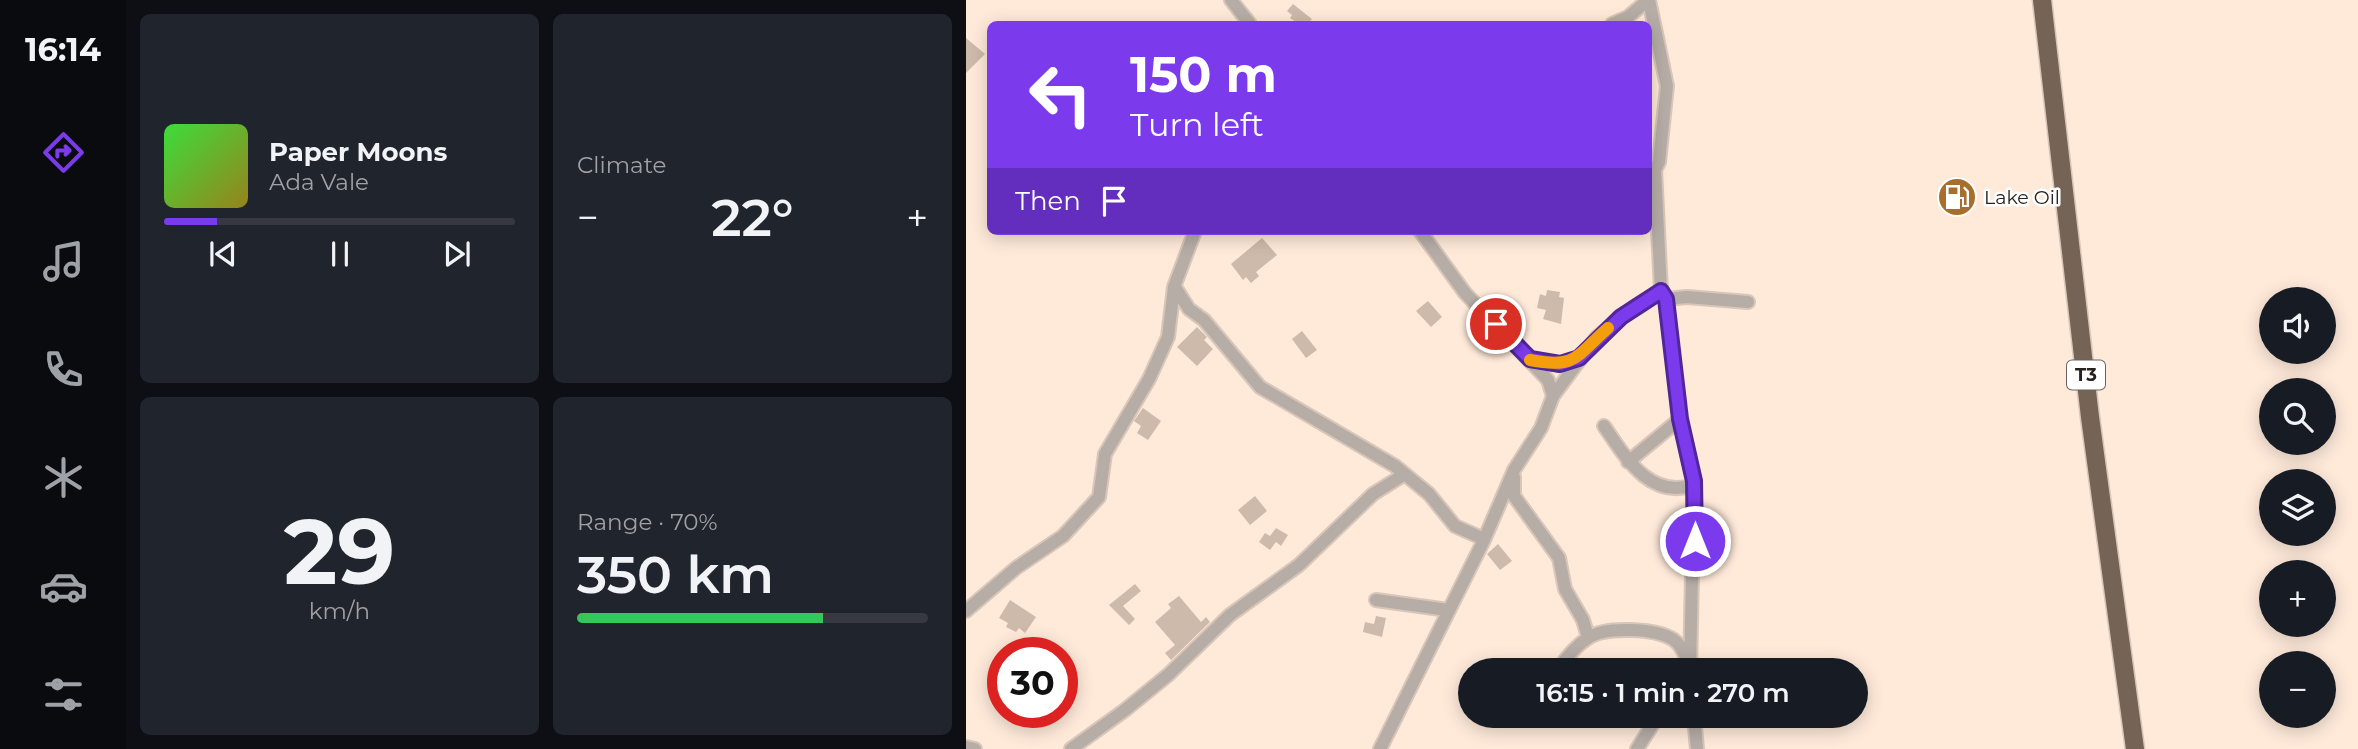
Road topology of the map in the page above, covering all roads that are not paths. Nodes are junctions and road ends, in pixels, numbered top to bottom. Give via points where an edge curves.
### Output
1 (1231, 0) edge
2 (1648, 0) edge
3 (2042, 0) edge
4 (1248, 21) edge
5 (1619, 21) edge
6 (1652, 169) edge
7 (1194, 235) edge
8 (1423, 235) edge
9 (1174, 287) junction
10 (1664, 295) junction
11 (1748, 302) dead end
12 (1579, 358) junction
13 (1530, 359) junction
14 (1553, 396) junction
15 (1680, 419) junction
16 (1604, 426) dead end
17 (1628, 461) junction
18 (1514, 470) junction
19 (1405, 474) junction
20 (1694, 485) junction
21 (1484, 539) junction
22 (1376, 600) dead end
23 (1448, 610) junction
24 (966, 611) edge
25 (1588, 638) junction
26 (1567, 658) edge
27 (1685, 658) edge
28 (1689, 658) edge
29 (1650, 728) edge
30 (1695, 728) edge
31 (966, 747) edge
32 (975, 749) edge
33 (1071, 749) edge
34 (1380, 749) edge
35 (1637, 749) edge
36 (1696, 749) edge
37 (2135, 749) edge

1 - 4 street
2 - 5 street
2 - 6 street via 1667,86 1659,163
3 - 37 highway, T3
6 - 10 street
7 - 9 street
8 - 13 street via 1459,285
9 - 19 street via 1260,387
9 - 24 street via 1168,337 1105,454 1098,497 1063,536
10 - 11 street
10 - 12 street via 1634,307
10 - 15 street
12 - 13 street via 1560,364
12 - 14 street
13 - 14 street via 1548,380
14 - 18 street via 1541,428
15 - 17 street
15 - 20 street
16 - 17 street
17 - 20 street via 1660,487 1679,490
18 - 21 street
18 - 25 street via 1514,496 1559,558 1565,589
19 - 21 street via 1455,526
19 - 33 street via 1373,494 1298,565 1230,615 1168,675
20 - 28 street
21 - 23 street
22 - 23 street
23 - 34 street
25 - 26 street
25 - 27 street via 1652,631 1676,641
29 - 35 street
30 - 36 street
31 - 32 street

